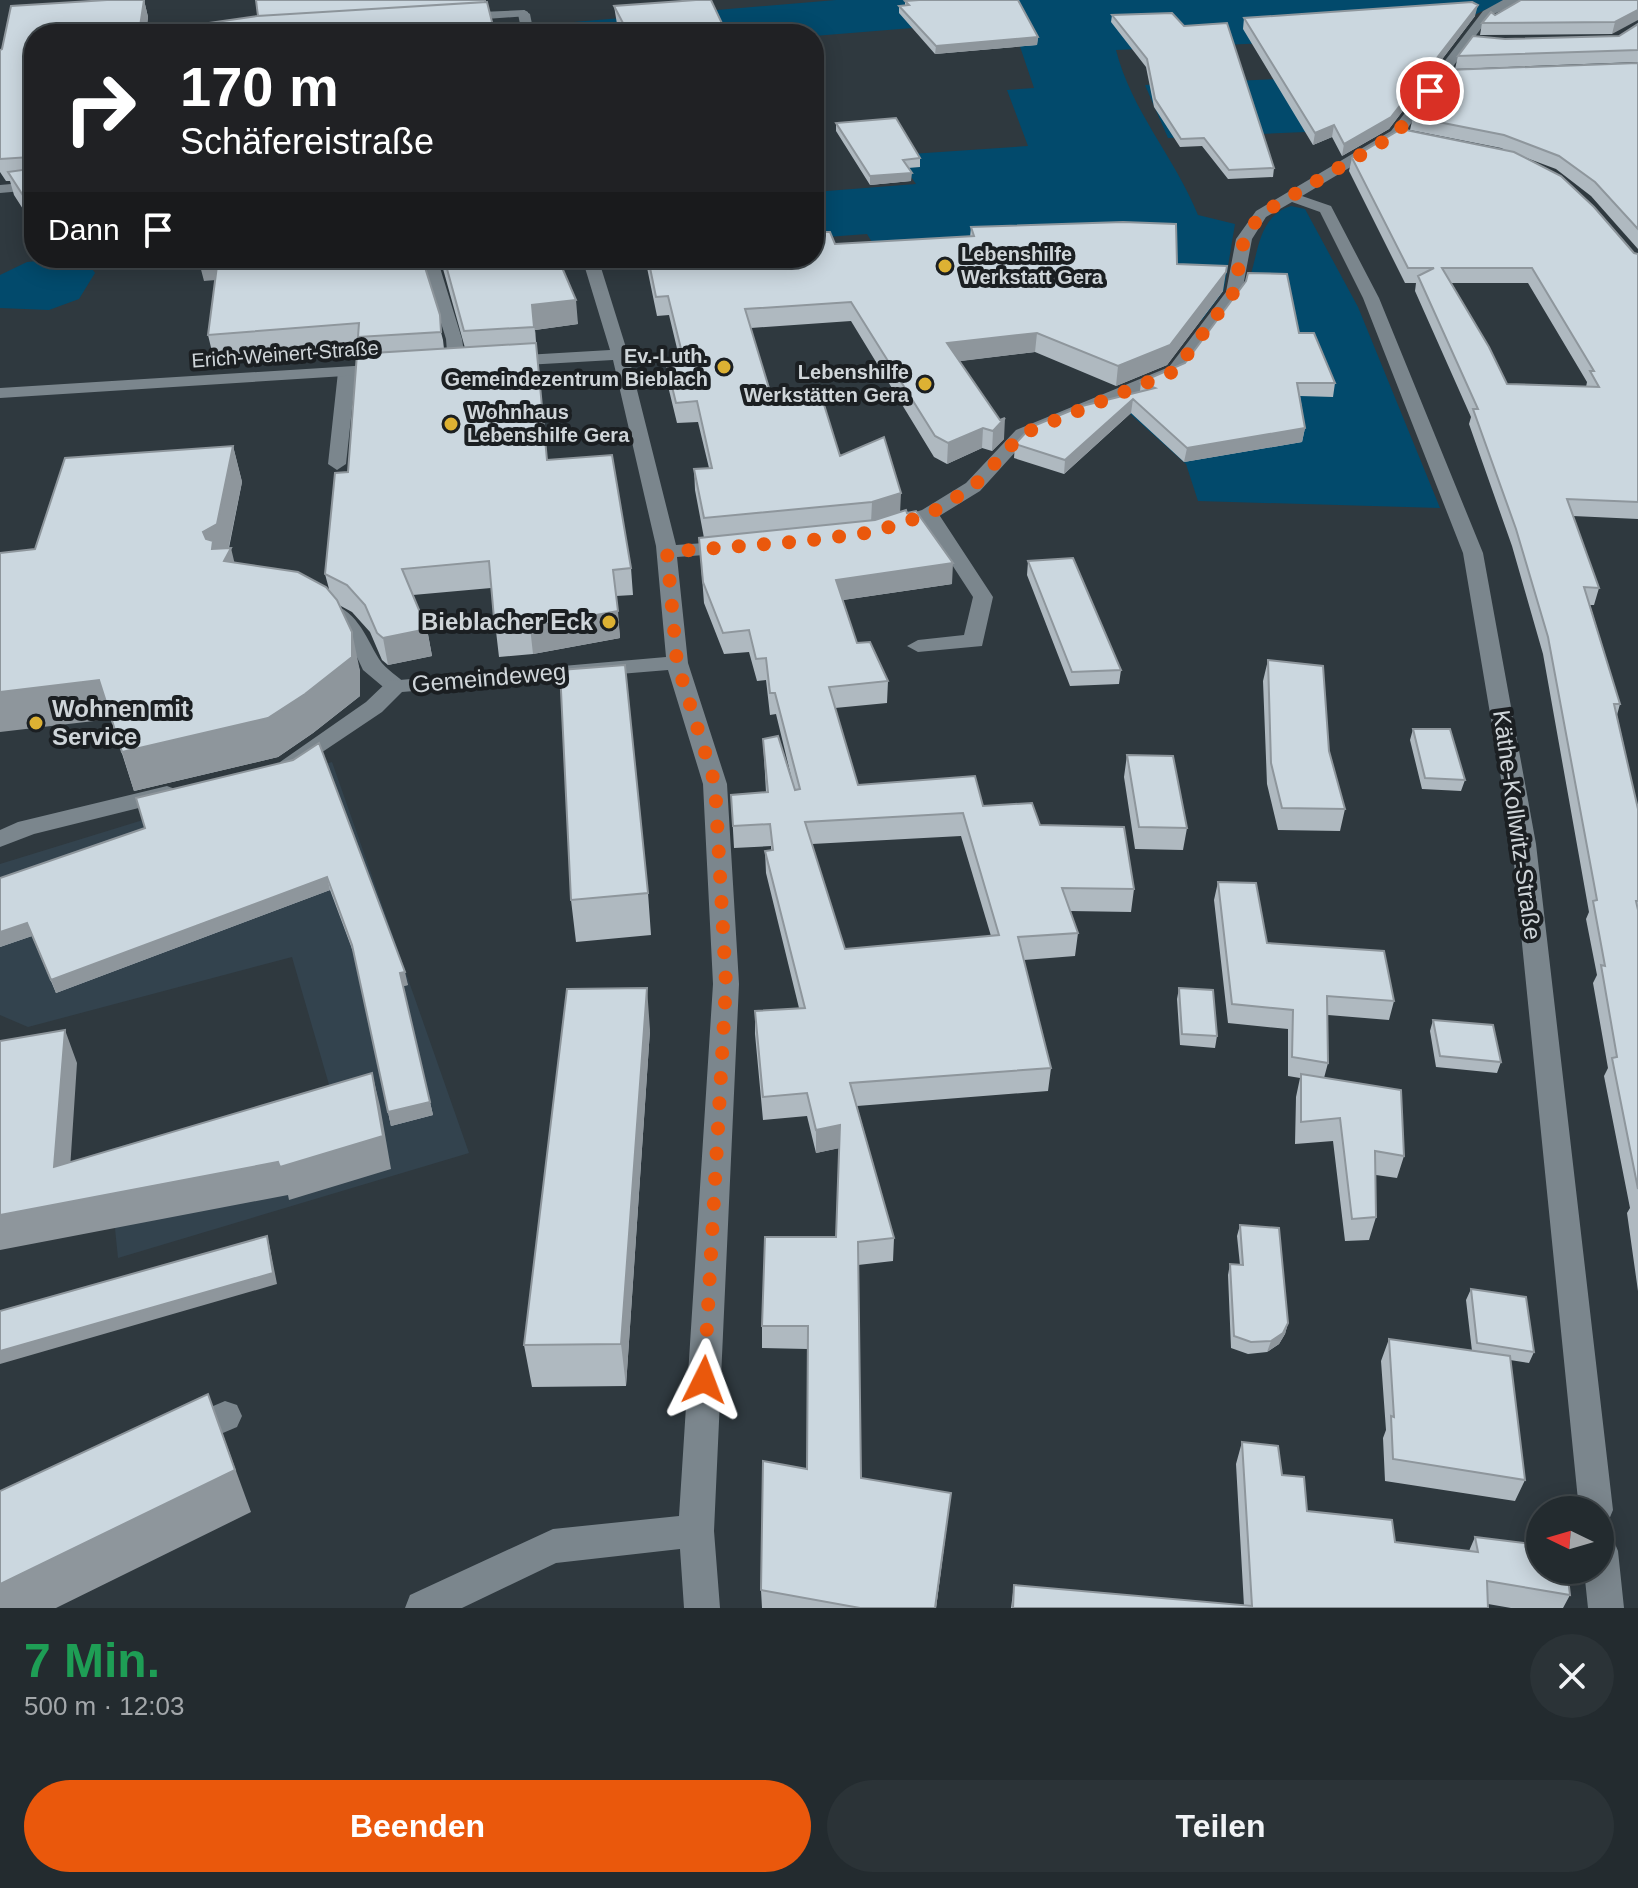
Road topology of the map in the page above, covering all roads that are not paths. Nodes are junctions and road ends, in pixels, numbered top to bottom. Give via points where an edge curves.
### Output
1 (1522, 0) edge
2 (438, 18) edge
3 (526, 24) edge
4 (1468, 41) junction
5 (1486, 44) edge
6 (1441, 76) junction
7 (1457, 76) edge
8 (24, 187) edge
9 (0, 189) edge
10 (1289, 196) junction
11 (432, 268) edge
12 (593, 268) edge
13 (620, 354) junction
14 (410, 368) edge
15 (347, 372) junction
16 (0, 393) edge
17 (337, 464) dead end
18 (929, 514) junction
19 (874, 532) edge
20 (758, 545) edge
21 (667, 552) junction
22 (300, 595) edge
23 (918, 646) dead end
24 (677, 663) junction
25 (396, 686) junction
26 (271, 769) edge
27 (195, 787) edge
28 (0, 839) edge
29 (225, 1416) dead end
30 (167, 1443) edge
31 (1594, 1496) edge
32 (696, 1531) junction
33 (1603, 1584) edge
34 (423, 1608) edge
35 (702, 1608) edge
36 (1606, 1608) edge

1 - 4 street via 1487,13
2 - 3 street via 524,14
4 - 5 street
4 - 6 street
6 - 7 street
6 - 10 street via 1403,136
8 - 9 street
10 - 18 street via 1261,214 1244,239 1234,292 1175,371 1022,434 973,487
10 - 31 street, Käthe-Kollwitz-Straße via 1326,209 1371,298 1473,553 1524,844
11 - 13 street via 464,364
12 - 13 street
13 - 21 street
14 - 15 street, Erich-Weinert-Straße
15 - 16 street, Erich-Weinert-Straße
15 - 17 street
18 - 19 street
18 - 23 street via 983,597 974,641
20 - 21 street
21 - 24 street
22 - 25 street via 343,618 371,665
24 - 25 street, Gemeindeweg
24 - 32 street via 715,784 726,984
25 - 26 street, Gemeindeweg via 374,707 287,765
27 - 28 street
29 - 30 street
32 - 34 street via 553,1546
32 - 35 street
33 - 36 street

